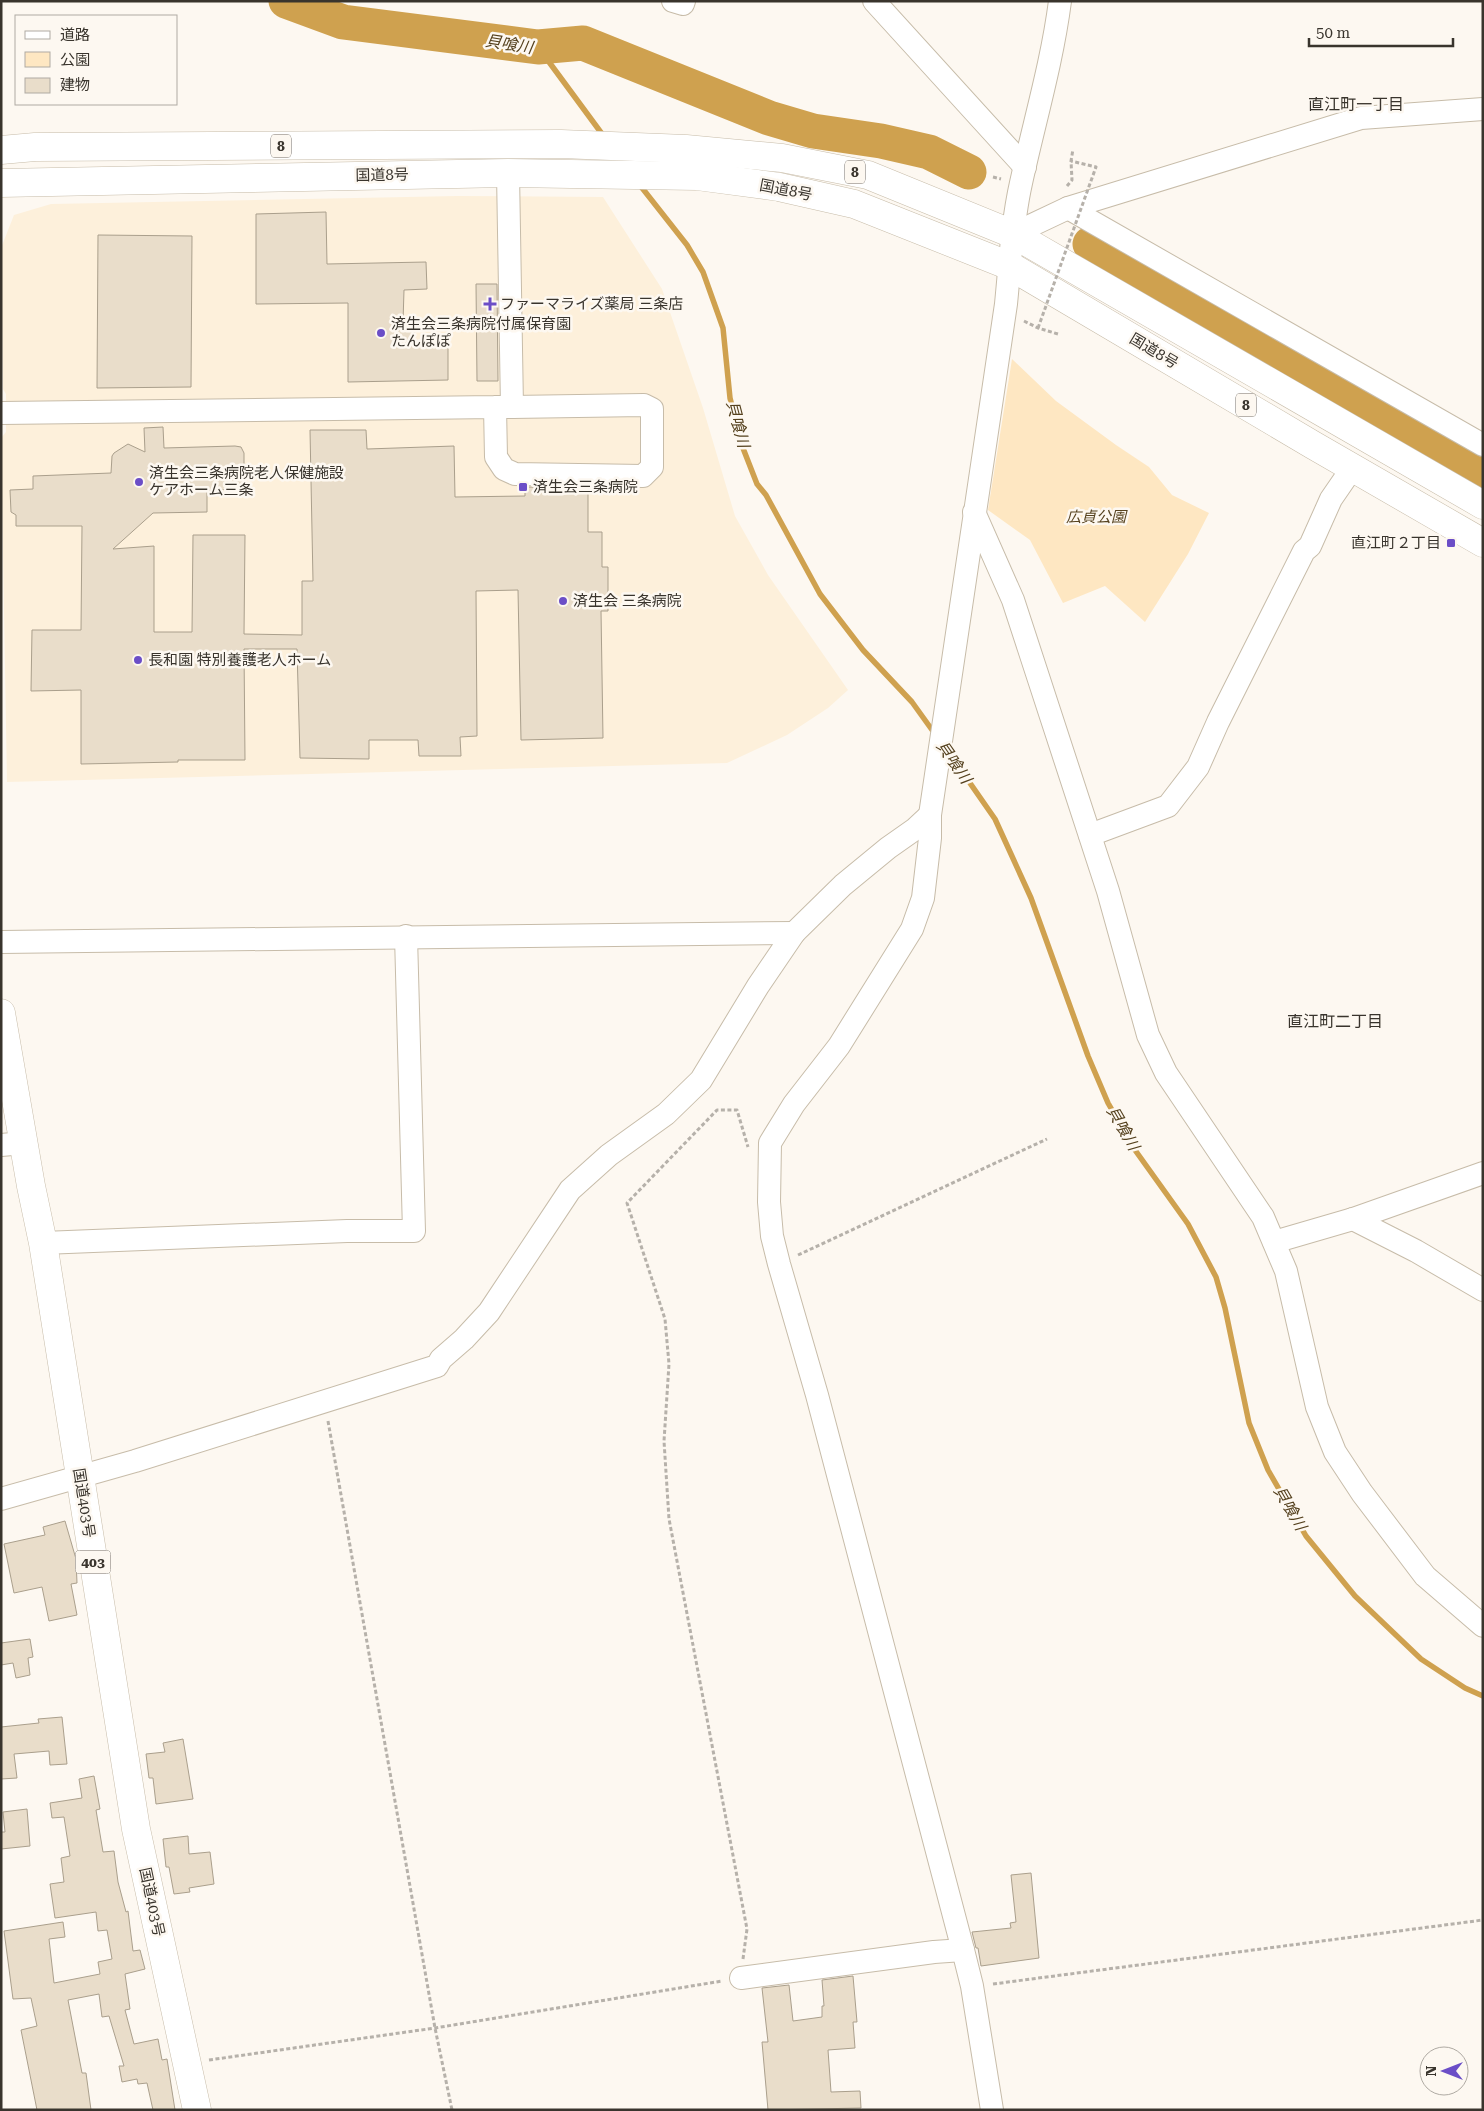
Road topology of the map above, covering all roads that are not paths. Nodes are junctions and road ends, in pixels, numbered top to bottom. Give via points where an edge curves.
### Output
1 (673, 1) edge
2 (684, 1) edge
3 (874, 1) edge
4 (1060, 1) edge
5 (1483, 109) edge
6 (1, 150) edge
7 (1025, 166) junction
8 (508, 173) junction
9 (1, 183) edge
10 (1068, 208) junction
11 (1013, 234) junction
12 (1010, 266) junction
13 (504, 407) junction
14 (1, 413) edge
15 (1483, 445) edge
16 (1353, 467) junction
17 (1483, 505) edge
18 (974, 512) junction
19 (1483, 542) edge
20 (930, 811) junction
21 (1090, 836) junction
22 (794, 933) junction
23 (406, 936) junction
24 (1, 942) edge
25 (1, 1013) edge
26 (12, 1144) edge
27 (1483, 1173) edge
28 (1353, 1218) junction
29 (1274, 1242) junction
30 (43, 1243) junction
31 (1483, 1290) edge
32 (79, 1476) junction
33 (1, 1499) edge
34 (1480, 1616) edge
35 (962, 1950) junction
36 (741, 1978) road end
37 (196, 2110) edge
38 (992, 2110) edge

1 - 2 street via 683,4
3 - 7 street
4 - 7 street via 1056,33
5 - 10 street via 1361,118
6 - 11 highway, 国道8号 / 8 via 44,147 561,144 686,149 782,158 868,175
7 - 11 street
8 - 9 highway, 国道8号 / 8
8 - 12 highway, 国道8号 / 8 via 697,176 779,187 854,204
8 - 13 street
10 - 11 street
10 - 15 street
11 - 12 street
11 - 17 highway, 国道8号 / 8
12 - 16 highway, 国道8号 / 8
12 - 18 street
13 - 13 street via 644,405 652,409 652,468 643,476 514,474 504,469 496,456
13 - 14 street
16 - 19 highway, 国道8号 / 8
16 - 21 street via 1331,499 1310,546 1304,551 1198,767 1168,806
18 - 20 street
18 - 21 street via 1013,600
20 - 22 street via 915,829 843,884
20 - 35 street via 923,898 912,929 839,1046 770,1143 769,1202 779,1264 817,1395
21 - 29 street via 1148,1035 1166,1073 1263,1217
22 - 23 street
22 - 32 street via 702,1080 666,1114 570,1190 489,1312 437,1366
23 - 24 street
23 - 30 street via 414,1231
25 - 26 highway, 国道403号 / 403
26 - 30 highway, 国道403号 / 403
27 - 28 street
28 - 29 street
28 - 31 street
29 - 34 street via 1286,1271 1317,1407 1335,1452 1425,1576
30 - 32 highway, 国道403号 / 403
32 - 33 street
32 - 37 highway, 国道403号 / 403 via 136,1829
35 - 36 street
35 - 38 street via 972,1986

